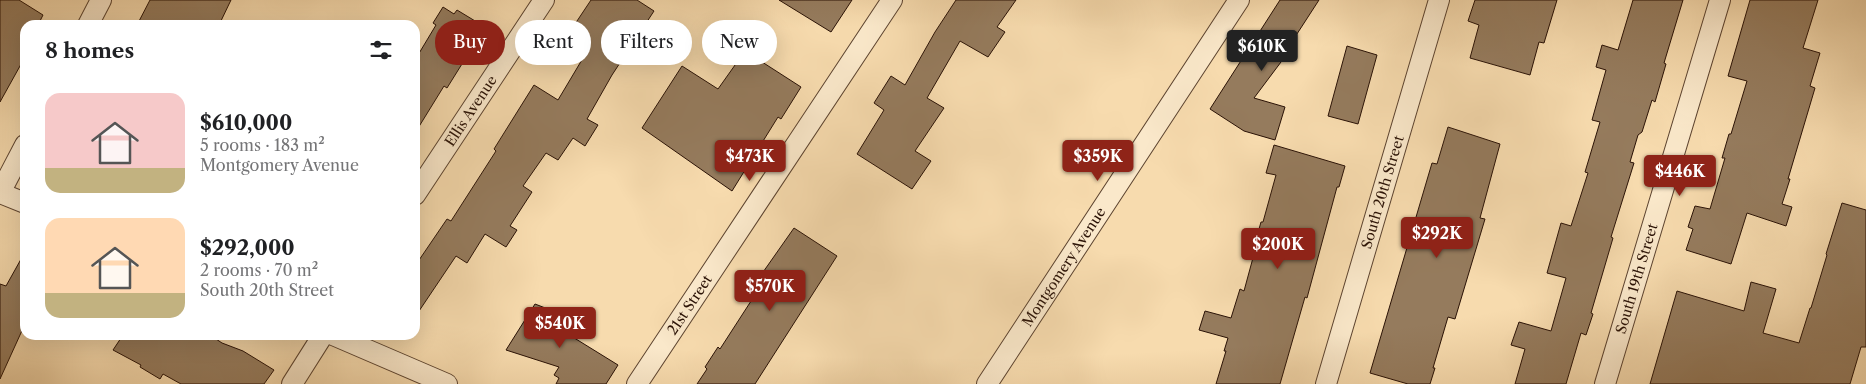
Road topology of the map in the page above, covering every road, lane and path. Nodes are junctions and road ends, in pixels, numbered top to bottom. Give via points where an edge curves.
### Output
1 (101, 0) edge
2 (544, 0) edge
3 (892, 0) edge
4 (1239, 0) edge
5 (1439, 0) edge
6 (1720, 0) edge
7 (91, 20) edge
8 (20, 155) edge
9 (420, 187) edge
10 (0, 193) edge
11 (20, 201) edge
12 (320, 340) edge
13 (345, 340) edge
14 (292, 384) edge
15 (447, 384) edge
16 (637, 384) edge
17 (987, 384) edge
18 (1326, 384) edge
19 (1605, 384) edge

1 - 7 street
2 - 9 street, Ellis Avenue
3 - 16 street, 21st Street
4 - 17 street, Montgomery Avenue
5 - 18 street, South 20th Street
6 - 19 street, South 19th Street
8 - 10 street
10 - 11 street
12 - 14 street
13 - 15 street

